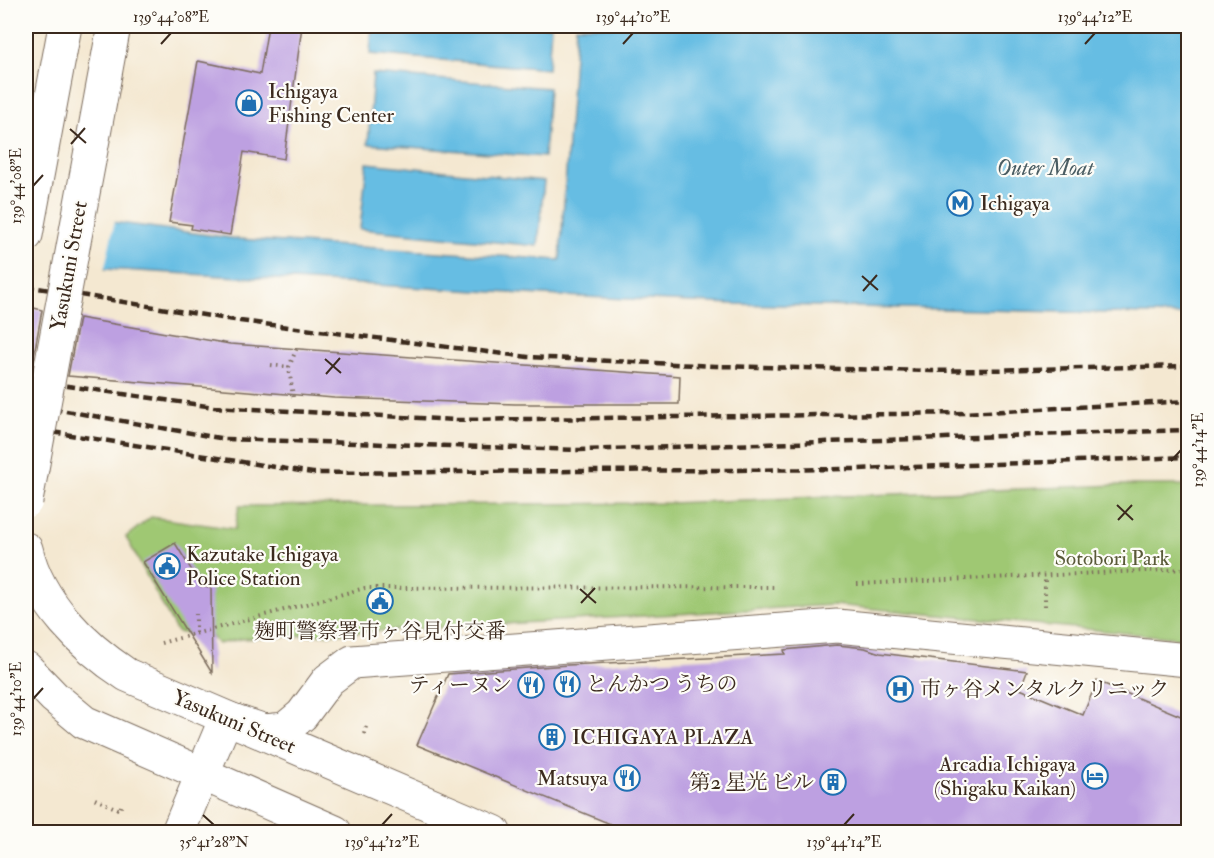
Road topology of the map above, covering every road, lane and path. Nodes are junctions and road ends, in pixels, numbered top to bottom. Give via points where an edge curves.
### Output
1 (64, 26) edge
2 (114, 26) edge
3 (26, 235) edge
4 (298, 345) dead end
5 (271, 365) dead end
6 (289, 367) junction
7 (293, 397) dead end
8 (26, 503) edge
9 (26, 549) edge
10 (1188, 569) edge
11 (856, 584) dead end
12 (784, 587) dead end
13 (196, 615) dead end
14 (196, 633) junction
15 (161, 643) dead end
16 (1188, 660) edge
17 (26, 668) edge
18 (226, 718) junction
19 (202, 774) junction
20 (95, 799) dead end
21 (122, 803) dead end
22 (178, 832) edge
23 (335, 832) edge
24 (494, 832) edge

1 - 3 main road
2 - 8 main road, Yasukuni Street, bridge
4 - 6 path
5 - 6 path
6 - 7 path
9 - 18 main road, Yasukuni Street via 41,587 57,612 102,659 127,675
10 - 11 path
12 - 14 path via 365,588
13 - 14 path
14 - 15 path
16 - 18 main road via 837,626 352,662 328,680 302,715 285,729 265,731
17 - 19 main road via 84,722
18 - 19 main road
18 - 24 main road, Yasukuni Street
19 - 22 main road
19 - 23 main road
20 - 21 path via 120,810

